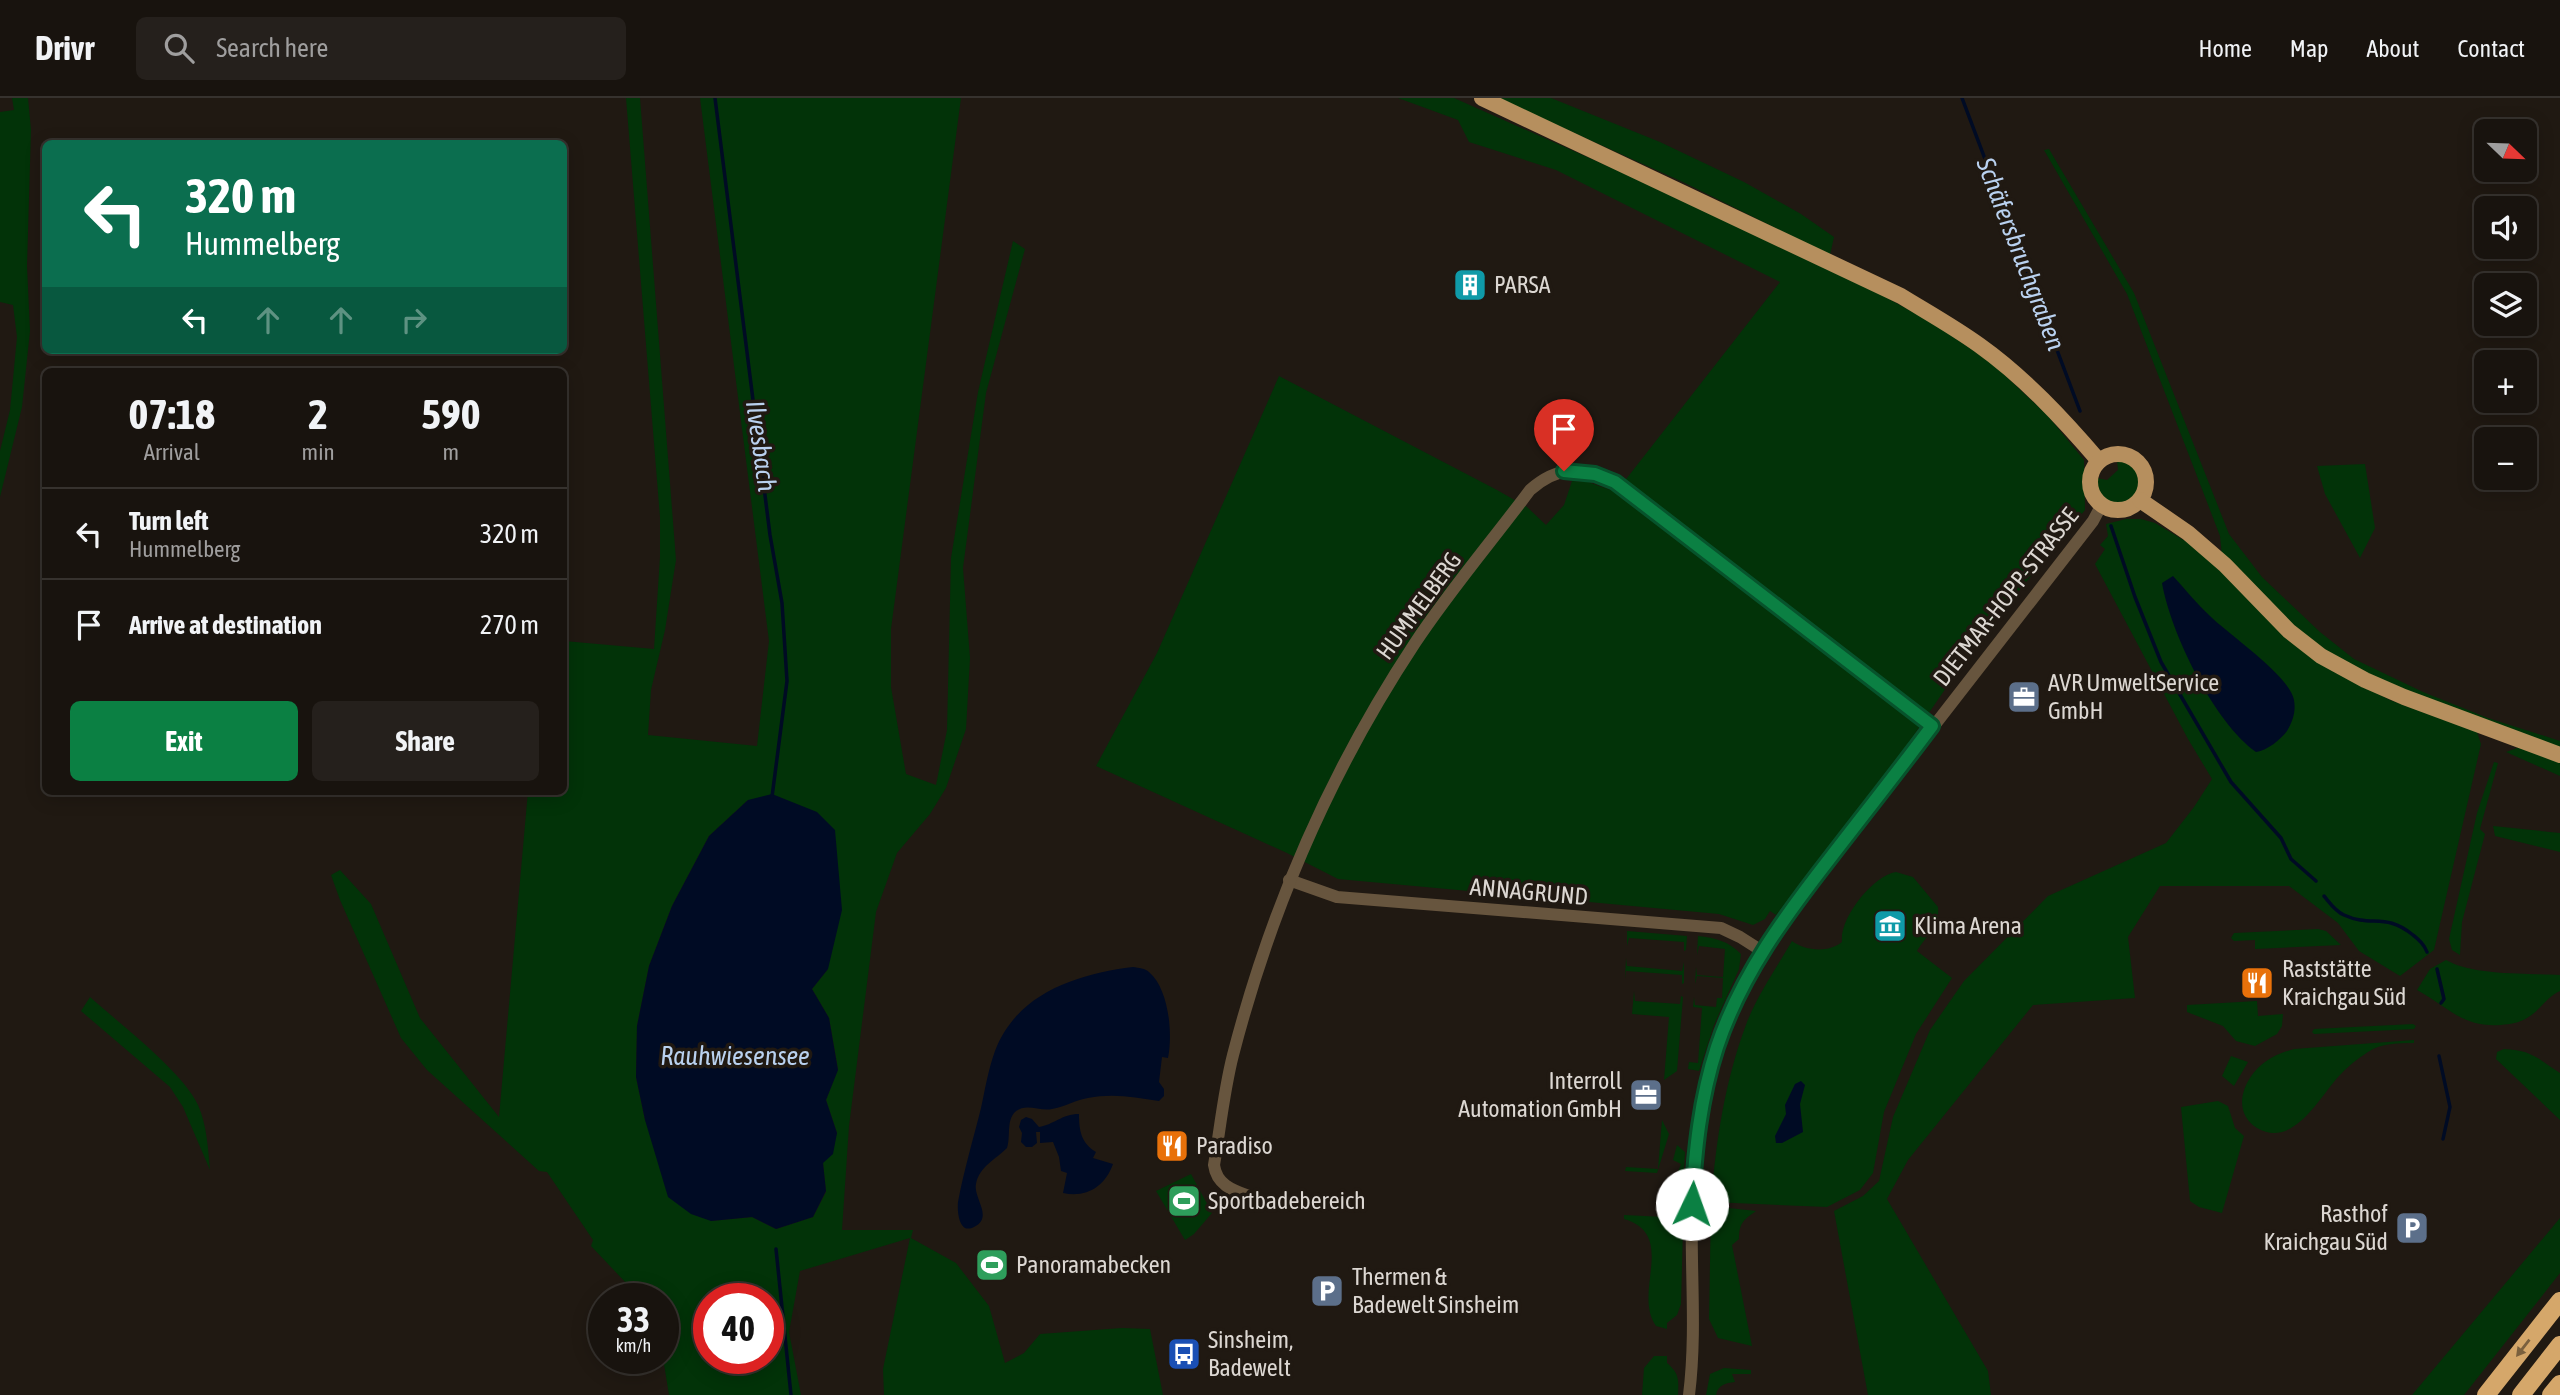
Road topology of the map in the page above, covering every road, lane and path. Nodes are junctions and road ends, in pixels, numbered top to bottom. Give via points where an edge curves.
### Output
1 (1482, 98) edge
2 (2099, 461) junction
3 (2140, 500) junction
4 (2101, 506) junction
5 (1932, 726) junction
6 (2560, 755) edge
7 (1289, 880) junction
8 (1762, 951) junction
9 (1254, 1198) dead end
10 (2560, 1301) edge
11 (2560, 1345) edge
12 (2560, 1384) edge
13 (1689, 1395) edge
14 (2486, 1395) edge
15 (2521, 1395) edge
16 (2551, 1395) edge

1 - 2 main road via 1901,296 2002,363 2038,394
2 - 3 main road via 2118,454 2137,461 2146,480
2 - 4 main road via 2092,469 2090,484
3 - 4 main road via 2122,510
3 - 6 main road via 2188,533 2289,631 2341,668 2404,697
4 - 5 street, DIETMAR-HOPP-STRASSE
5 - 7 street, HUMMELBERG via 1615,482 1595,474 1564,471 1542,479 1530,490 1416,641 1336,776
5 - 8 street, DIETMAR-HOPP-STRASSE
7 - 8 street, ANNAGRUND via 1337,897 1721,928
7 - 9 street, HUMMELBERG via 1232,1057 1214,1165 1219,1181
8 - 13 street, DIETMAR-HOPP-STRASSE via 1727,1020 1701,1111 1692,1204
10 -> 14 highway
11 - 15 highway
12 - 16 highway

